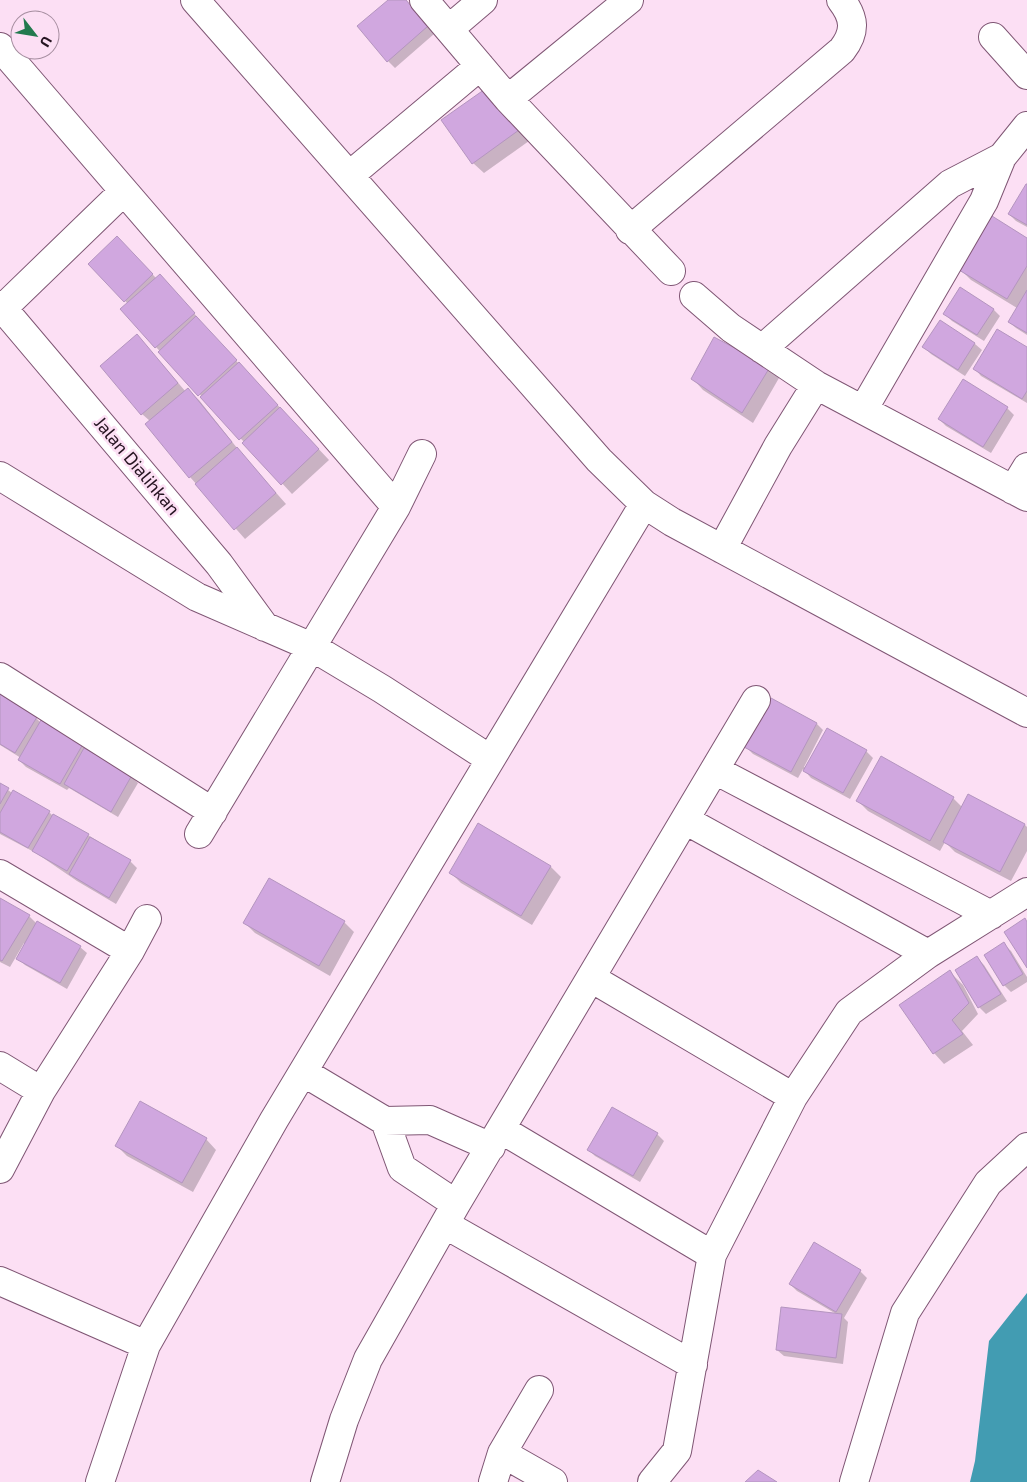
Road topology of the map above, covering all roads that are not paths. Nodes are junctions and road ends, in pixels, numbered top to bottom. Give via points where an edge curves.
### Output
1 (195, 0) edge
2 (424, 0) edge
3 (483, 0) edge
4 (629, 0) edge
5 (841, 0) edge
6 (448, 29) junction
7 (993, 37) dead end
8 (0, 47) edge
9 (480, 66) junction
10 (1027, 75) edge
11 (508, 99) junction
12 (1027, 126) edge
13 (1002, 157) junction
14 (350, 175) junction
15 (124, 191) junction
16 (630, 230) junction
17 (670, 271) dead end
18 (694, 296) dead end
19 (1, 308) edge
20 (762, 349) junction
21 (816, 385) junction
22 (863, 410) junction
23 (422, 454) dead end
24 (0, 476) edge
25 (1022, 485) edge
26 (644, 504) junction
27 (396, 506) junction
28 (722, 549) junction
29 (266, 628) junction
30 (312, 647) junction
31 (0, 678) edge
32 (756, 700) dead end
33 (1027, 713) edge
34 (490, 759) junction
35 (715, 770) junction
36 (686, 820) junction
37 (0, 874) edge
38 (1027, 892) edge
39 (991, 915) junction
40 (147, 919) dead end
41 (130, 951) junction
42 (928, 954) junction
43 (592, 978) junction
44 (0, 1066) edge
45 (303, 1072) junction
46 (41, 1091) junction
47 (793, 1097) junction
48 (385, 1121) junction
49 (497, 1139) junction
50 (1027, 1147) edge
51 (0, 1169) edge
52 (451, 1214) junction
53 (712, 1255) junction
54 (0, 1281) edge
55 (146, 1345) junction
56 (693, 1365) junction
57 (539, 1390) dead end
58 (502, 1453) junction
59 (100, 1482) edge
60 (325, 1482) edge
61 (493, 1482) edge
62 (553, 1482) edge
63 (652, 1482) edge
64 (854, 1482) edge

1 - 14 street
2 - 6 street
3 - 6 street
4 - 11 street
5 - 16 street via 852,19 850,40 842,50
6 - 9 street
7 - 10 street
8 - 15 street
9 - 11 street
9 - 14 street
11 - 16 street
12 - 13 street
13 - 20 street via 950,184
13 - 22 street via 984,201
14 - 26 street via 599,460
15 - 19 street
15 - 27 street
16 - 17 street
18 - 20 street
19 - 29 street, Jalan Dialihkan via 219,564
20 - 21 street
21 - 22 street
21 - 28 street via 778,446
22 - 25 street
23 - 27 street
24 - 29 street via 197,598
26 - 28 street
26 - 34 street
27 - 30 street
28 - 33 street
29 - 30 street
30 - 31 street via 206,823
30 - 34 street via 382,688
32 - 35 street
34 - 45 street
35 - 36 street
35 - 39 street
36 - 42 street
36 - 43 street
37 - 41 street
38 - 39 street
39 - 42 street
40 - 41 street
41 - 46 street
42 - 47 street via 849,1012
43 - 47 street
43 - 49 street
44 - 46 street
45 - 48 street
45 - 55 street
46 - 51 street
47 - 53 street
48 - 49 street via 430,1120
48 - 52 street via 402,1168
49 - 52 street
49 - 53 street
50 - 64 street via 988,1183 905,1314
52 - 56 street
52 - 60 street via 368,1359 344,1420
53 - 56 street
54 - 55 street
55 - 59 street
56 - 63 street via 677,1451
57 - 58 street
58 - 61 street
58 - 62 street

